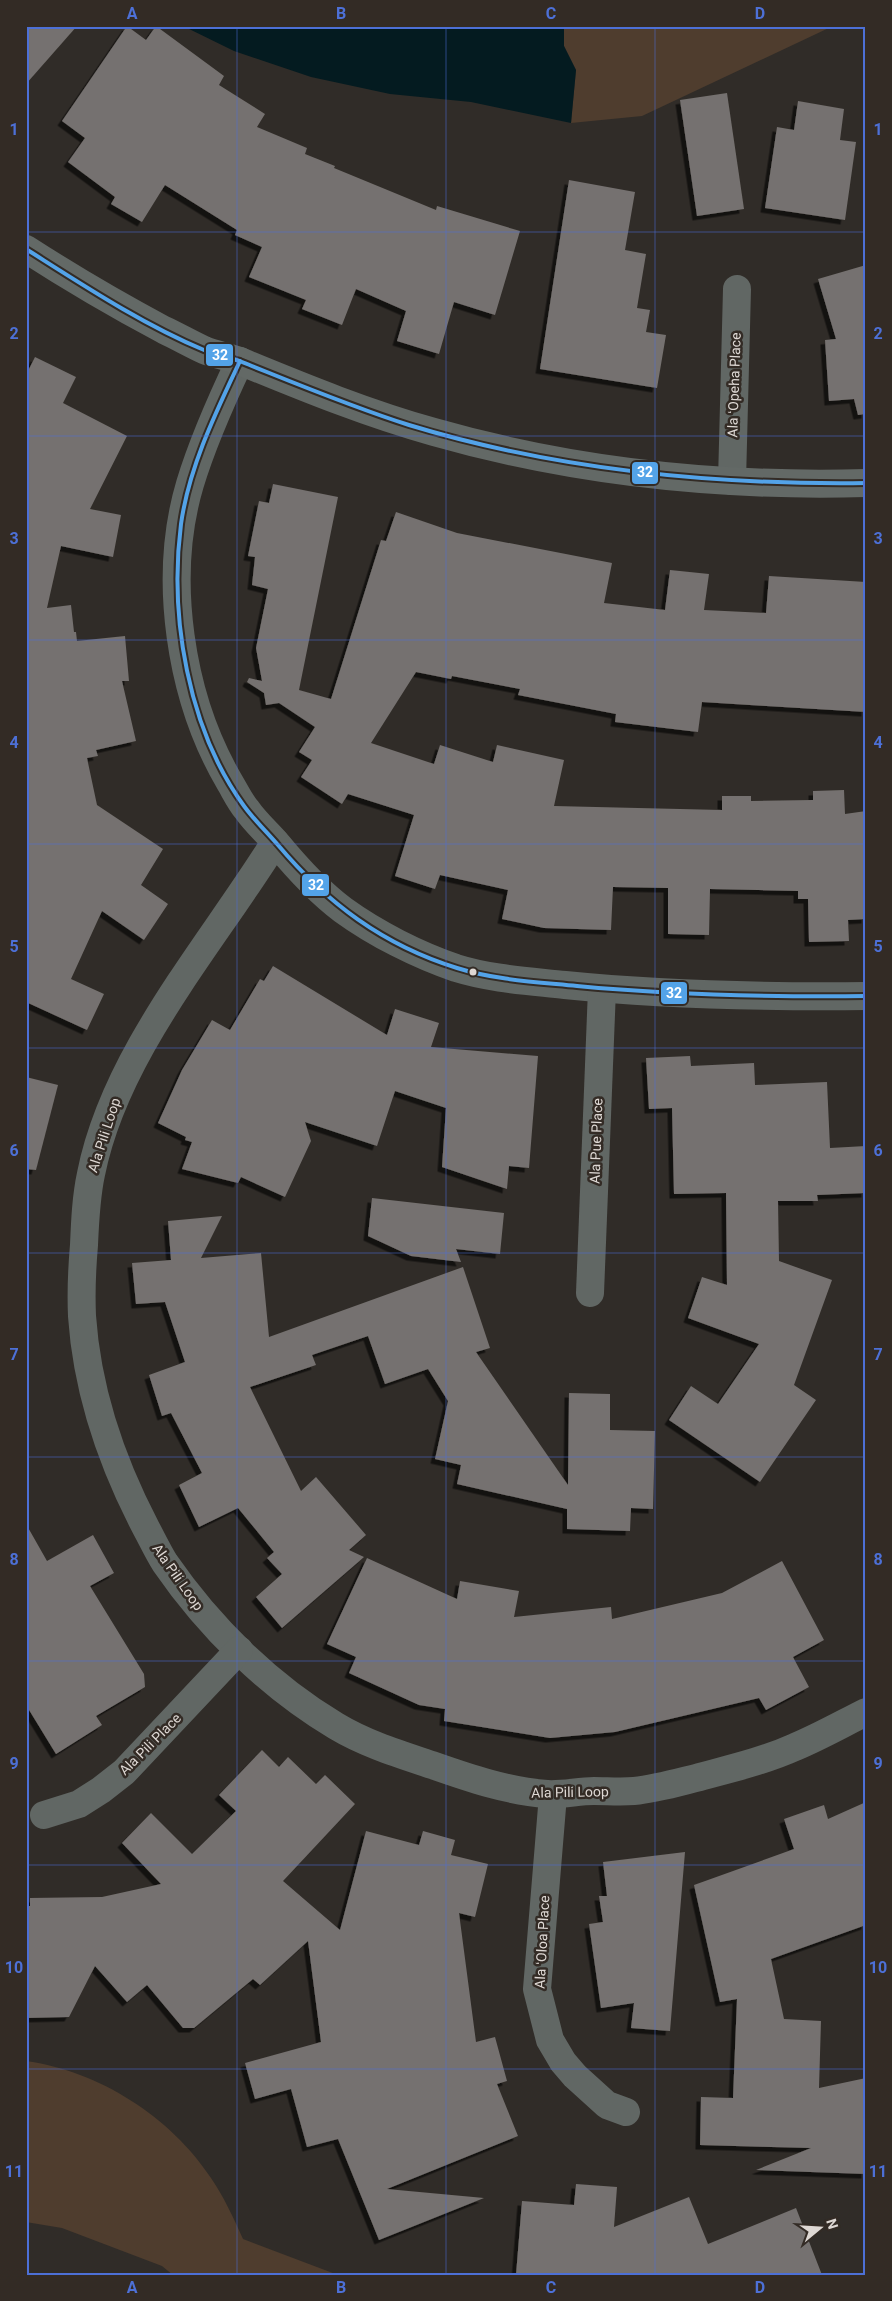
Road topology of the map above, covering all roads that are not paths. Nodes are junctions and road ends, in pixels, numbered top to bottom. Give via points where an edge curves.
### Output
1 (26, 249) edge
2 (737, 289) dead end
3 (240, 361) junction
4 (732, 481) junction
5 (866, 483) edge
6 (275, 842) junction
7 (602, 989) junction
8 (866, 996) edge
9 (590, 1293) dead end
10 (239, 1650) junction
11 (866, 1712) edge
12 (553, 1795) junction
13 (44, 1815) dead end
14 (626, 2112) dead end

1 - 3 street via 138,316 204,350
2 - 4 street, Ala ʻOpeha Place
3 - 4 street via 434,432 599,468
3 - 6 street via 211,421 189,486 181,526 178,613 183,656 206,738 245,809
4 - 5 street
6 - 7 street via 299,870 343,910 419,952 457,968 505,979
6 - 10 street, Ala Pili Loop via 244,893 153,1024 125,1076 91,1172 82,1269 82,1316 89,1372 118,1469 163,1560 212,1624
7 - 8 street via 807,997
7 - 9 street, Ala Pue Place
10 - 12 street, Ala Pili Loop via 278,1686 307,1707 338,1728 381,1748 474,1780 517,1791
10 - 13 street, Ala Pili Place via 124,1772 79,1804
11 - 12 street, Ala Pili Loop via 791,1749 728,1770 635,1791
12 - 14 street, Ala ʻOloa Place via 537,1989 550,2040 563,2062 607,2105

